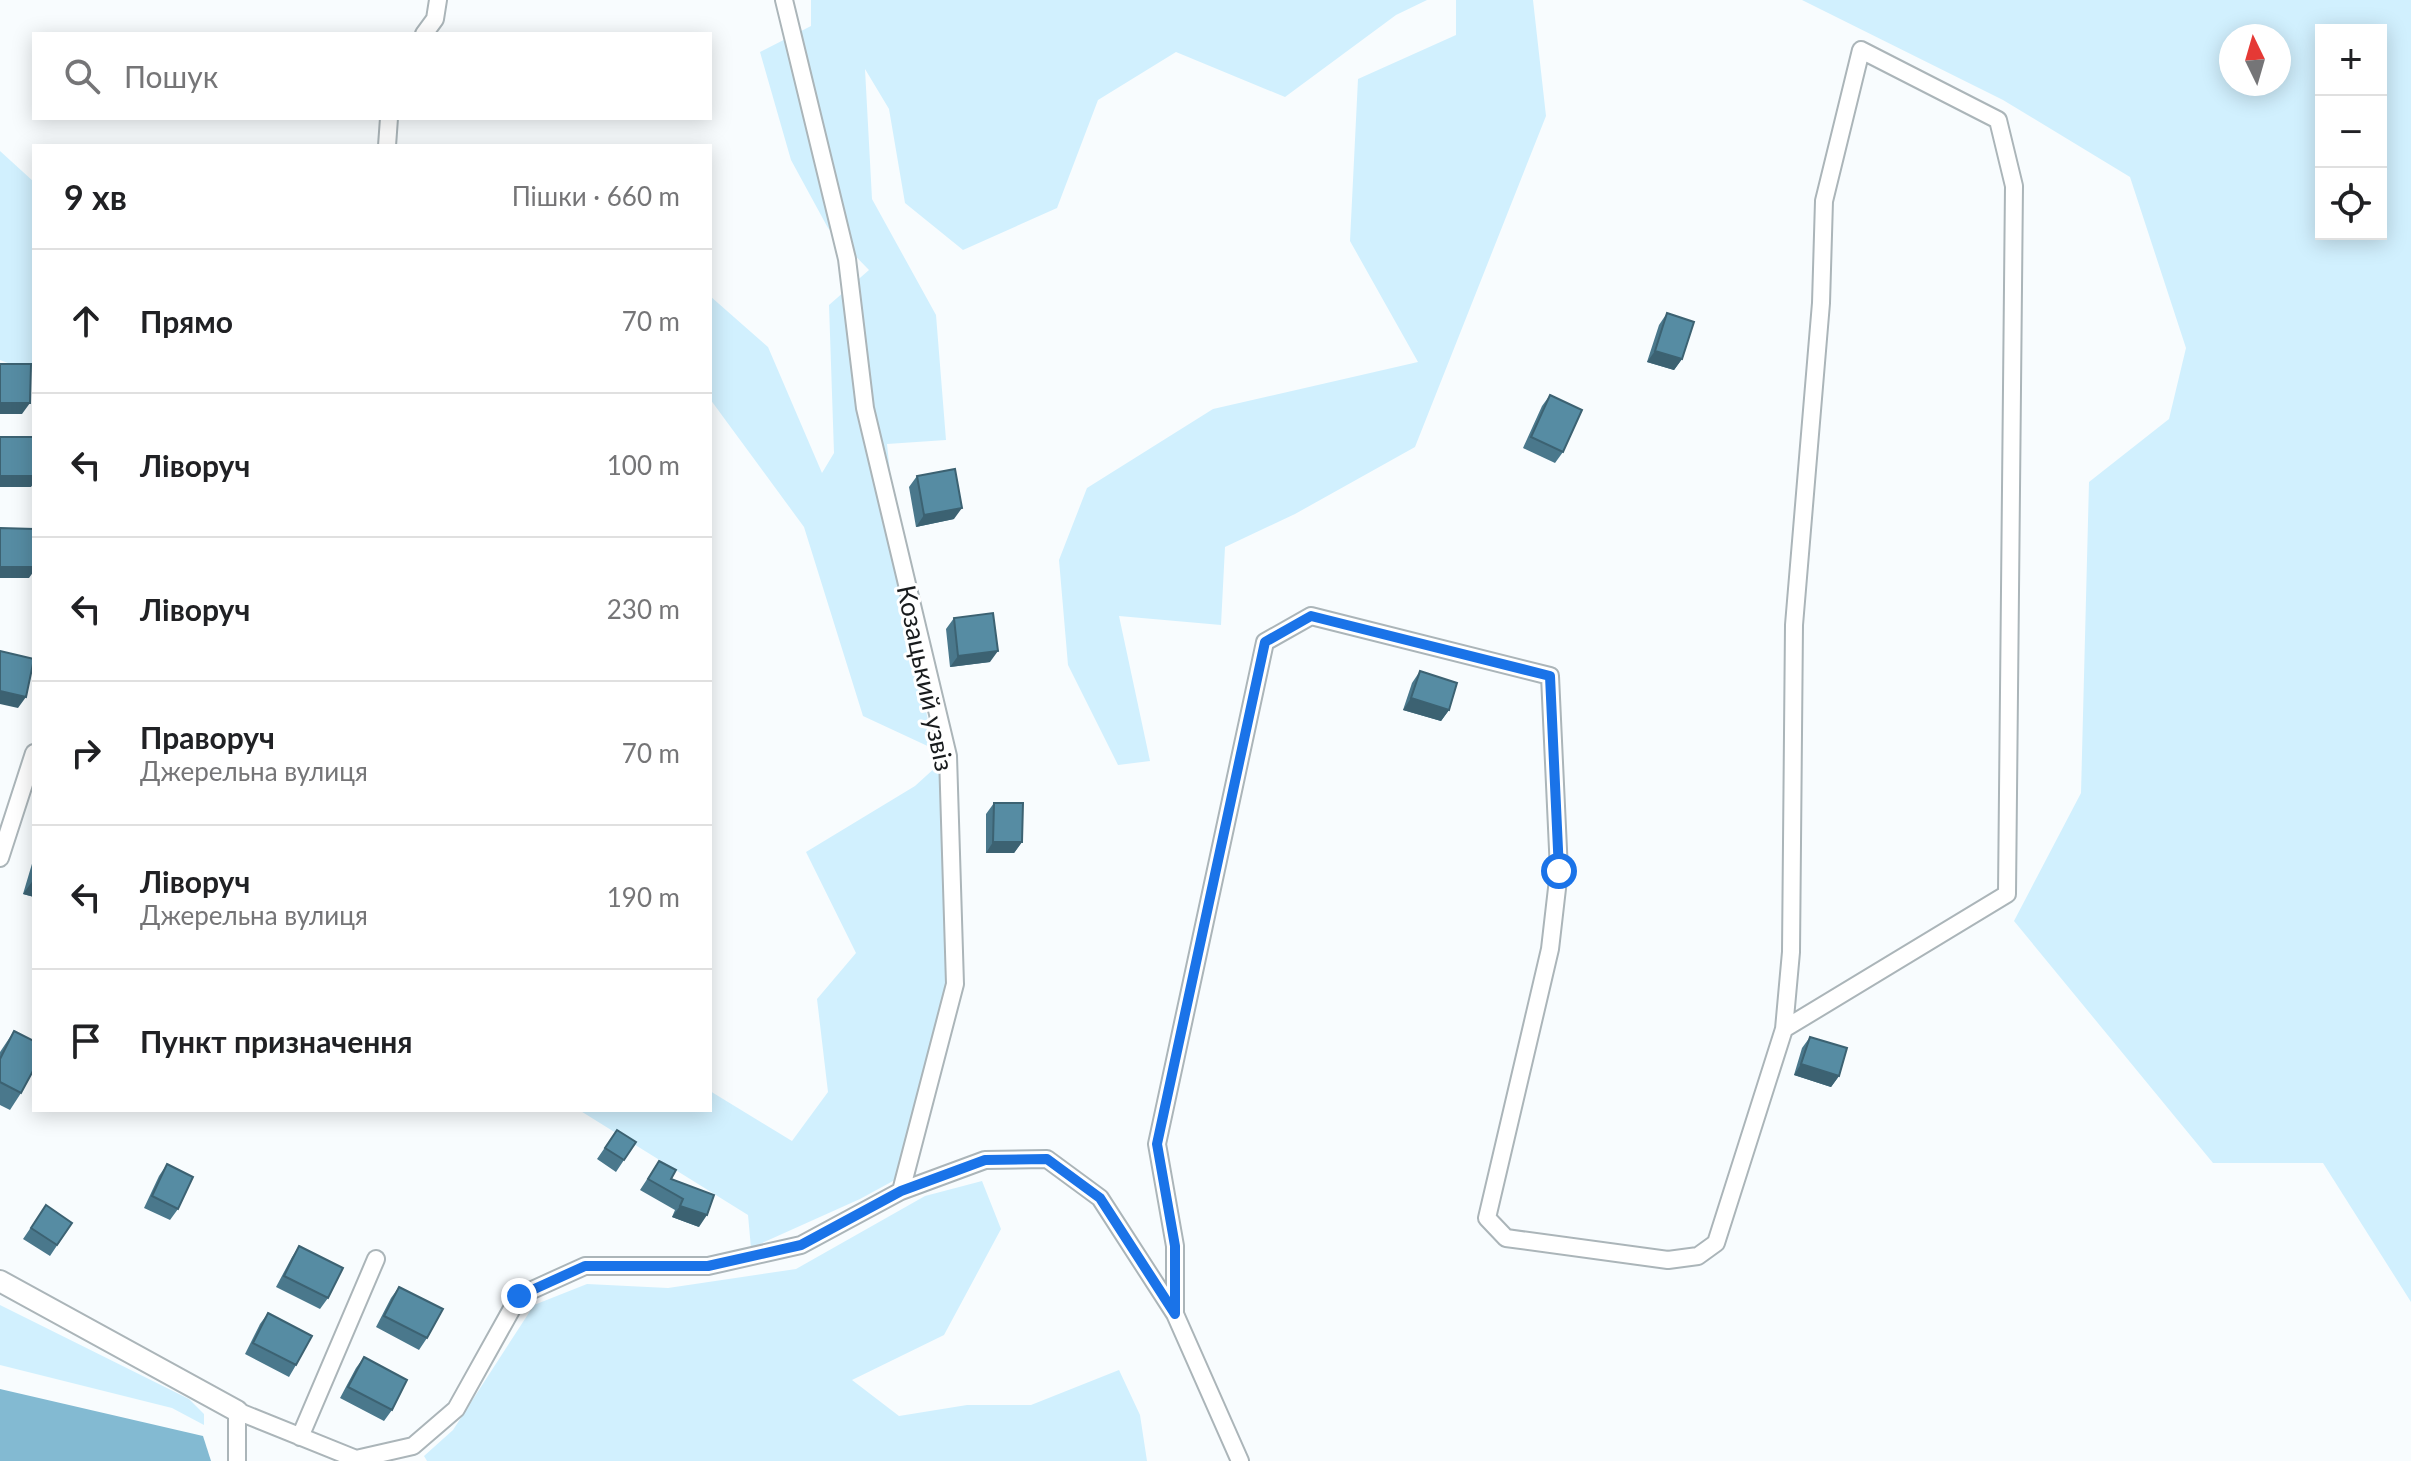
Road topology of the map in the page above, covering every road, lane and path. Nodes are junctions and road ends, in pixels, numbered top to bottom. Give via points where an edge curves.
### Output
1 (438, 0) edge
2 (784, 0) edge
3 (425, 32) edge
4 (389, 120) edge
5 (387, 144) edge
6 (32, 759) edge
7 (0, 858) edge
8 (1784, 1029) junction
9 (901, 1191) junction
10 (376, 1259) dead end
11 (0, 1281) edge
12 (1175, 1314) junction
13 (237, 1411) junction
14 (300, 1437) junction
15 (359, 1460) edge
16 (237, 1461) edge
17 (1240, 1461) edge

1 - 3 street via 435,19
2 - 9 street, Козацький узвіз via 847,259 865,408 948,756 955,984
4 - 5 street
6 - 7 street
8 - 8 street via 1791,952 1794,625 1821,303 1824,201 1861,50 1998,120 2014,186 2007,894
8 - 12 street via 1716,1243 1698,1256 1668,1260 1506,1238 1487,1218 1550,949 1559,871 1550,676 1311,616 1265,642 1157,1144 1175,1246
9 - 12 street via 985,1160 1047,1159 1100,1198
9 - 15 street via 801,1245 708,1266 585,1266 519,1296 456,1409 413,1446
10 - 14 street
11 - 13 street
12 - 17 street
13 - 14 street
13 - 16 street
14 - 15 street

